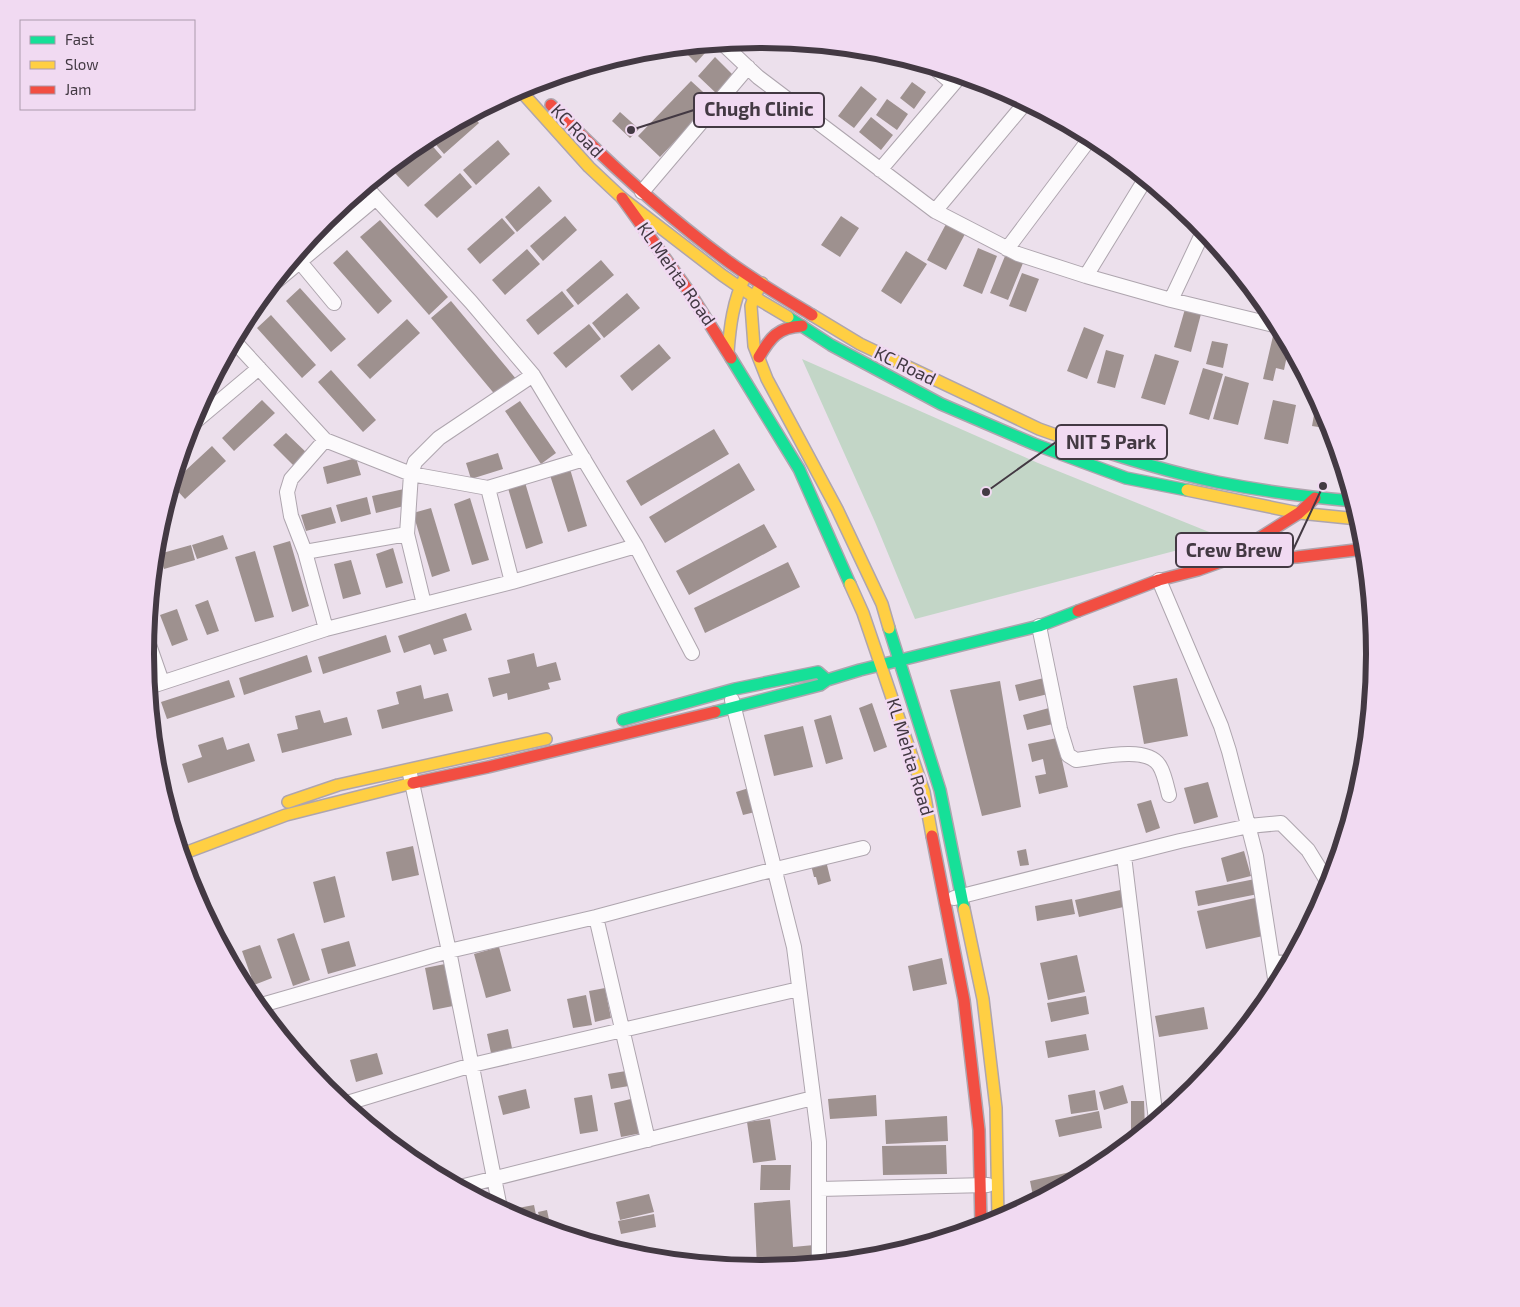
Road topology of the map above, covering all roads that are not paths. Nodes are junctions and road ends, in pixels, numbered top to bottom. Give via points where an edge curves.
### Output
1 (729, 49) edge
2 (748, 68) junction
3 (957, 80) edge
4 (525, 95) edge
5 (544, 97) dead end
6 (1018, 105) edge
7 (1086, 143) edge
8 (880, 170) junction
9 (1142, 184) edge
10 (369, 191) edge
11 (642, 192) junction
12 (376, 198) junction
13 (622, 198) junction
14 (935, 211) junction
15 (1201, 237) edge
16 (1006, 249) junction
17 (300, 262) junction
18 (293, 268) edge
19 (747, 273) junction
20 (1086, 276) junction
21 (762, 283) junction
22 (739, 287) junction
23 (754, 297) junction
24 (1171, 300) junction
25 (334, 303) dead end
26 (1268, 324) edge
27 (802, 326) junction
28 (238, 345) edge
29 (728, 352) junction
30 (759, 357) junction
31 (259, 368) junction
32 (534, 375) junction
33 (203, 415) edge
34 (325, 440) junction
35 (584, 459) junction
36 (411, 474) junction
37 (488, 488) junction
38 (1315, 498) junction
39 (1346, 500) edge
40 (1299, 513) junction
41 (1350, 518) edge
42 (407, 534) junction
43 (636, 546) junction
44 (1357, 549) edge
45 (305, 552) junction
46 (1223, 560) junction
47 (1159, 580) junction
48 (512, 582) junction
49 (424, 604) junction
50 (1038, 626) junction
51 (326, 629) junction
52 (692, 653) dead end
53 (154, 659) edge
54 (900, 660) junction
55 (881, 665) junction
56 (827, 680) junction
57 (162, 682) junction
58 (155, 685) edge
59 (729, 690) junction
60 (733, 707) junction
61 (609, 724) dead end
62 (555, 737) dead end
63 (408, 768) junction
64 (412, 783) junction
65 (1169, 795) dead end
66 (279, 805) dead end
67 (1249, 826) junction
68 (863, 848) dead end
69 (187, 852) edge
70 (1124, 856) junction
71 (775, 869) junction
72 (1324, 875) edge
73 (962, 896) junction
74 (945, 900) junction
75 (596, 917) junction
76 (449, 951) junction
77 (1273, 962) junction
78 (1281, 963) edge
79 (1274, 974) edge
80 (799, 989) junction
81 (266, 1004) edge
82 (622, 1030) junction
83 (472, 1065) junction
84 (813, 1098) junction
85 (352, 1102) edge
86 (1155, 1113) edge
87 (648, 1140) junction
88 (494, 1179) junction
89 (998, 1184) junction
90 (469, 1185) edge
91 (980, 1185) junction
92 (819, 1189) junction
93 (498, 1200) edge
94 (998, 1210) edge
95 (981, 1217) edge
96 (819, 1256) edge

1 - 2 street
2 - 8 street
2 - 11 street
3 - 8 street
4 - 13 street via 589,167
5 - 11 street, KC Road via 597,152
6 - 14 street
7 - 16 street
8 - 14 street
9 - 20 street
10 - 12 street
11 - 19 street, KC Road
12 - 17 street
12 - 32 street
13 - 22 street
13 - 29 street, KL Mehta Road
14 - 16 street
15 - 24 street
16 - 20 street
17 - 18 street
17 - 25 street
19 - 21 street, KC Road
19 - 22 street, KL Mehta Road
20 - 24 street
21 - 23 street, KL Mehta Road
21 - 38 street, KC Road via 860,344 1039,429 1121,457 1216,482
22 - 23 street
22 - 29 street, KL Mehta Road via 730,321
23 - 27 street
23 - 30 street, KL Mehta Road via 751,306 754,346
24 - 26 street
27 - 30 street via 793,325 778,331
27 - 40 street via 941,404 1034,444 1126,478
28 - 31 street
29 - 55 street, KL Mehta Road via 799,469 863,613
30 - 54 street, KL Mehta Road via 767,379 837,509 882,604
31 - 33 street
31 - 34 street
32 - 35 street
32 - 36 street via 439,438 416,462
34 - 36 street
34 - 45 street via 291,479 287,492 291,516
35 - 37 street
35 - 43 street
36 - 37 street
36 - 42 street
37 - 48 street
38 - 39 street, KC Road
38 - 40 street
40 - 41 street
40 - 46 street
42 - 45 street
42 - 49 street
43 - 48 street
43 - 52 street
44 - 46 street via 1297,557
45 - 51 street
46 - 47 street
47 - 50 street
47 - 67 street via 1221,726
48 - 49 street
49 - 51 street
50 - 54 street
50 - 65 street via 1068,755 1076,760 1128,754 1147,756 1159,764
51 - 57 street
53 - 57 street
54 - 55 street
54 - 73 street, KL Mehta Road via 940,790
55 - 56 street
55 - 74 street, KL Mehta Road via 924,792
56 - 59 street via 818,672
56 - 60 street via 820,685
57 - 58 street
59 - 60 street
59 - 61 street
60 - 64 street
60 - 71 street
62 - 63 street
63 - 64 street
63 - 66 street via 338,785
64 - 69 street via 286,815
64 - 76 street
67 - 70 street
67 - 72 street via 1281,823 1308,850
67 - 77 street
68 - 71 street
70 - 73 street
70 - 86 street
71 - 75 street
71 - 80 street via 794,948
73 - 74 street
73 - 89 street, KL Mehta Road via 983,999 996,1108
74 - 91 street, KL Mehta Road via 964,1000 979,1130
75 - 76 street
75 - 82 street
76 - 81 street
76 - 83 street
77 - 78 street
77 - 79 street
80 - 82 street
80 - 84 street
82 - 83 street
82 - 87 street
83 - 85 street
83 - 88 street
84 - 87 street
84 - 92 street via 819,1142
87 - 88 street
88 - 90 street
88 - 93 street
89 - 91 street
89 - 94 street, KL Mehta Road
91 - 92 street
91 - 95 street, KL Mehta Road
92 - 96 street

